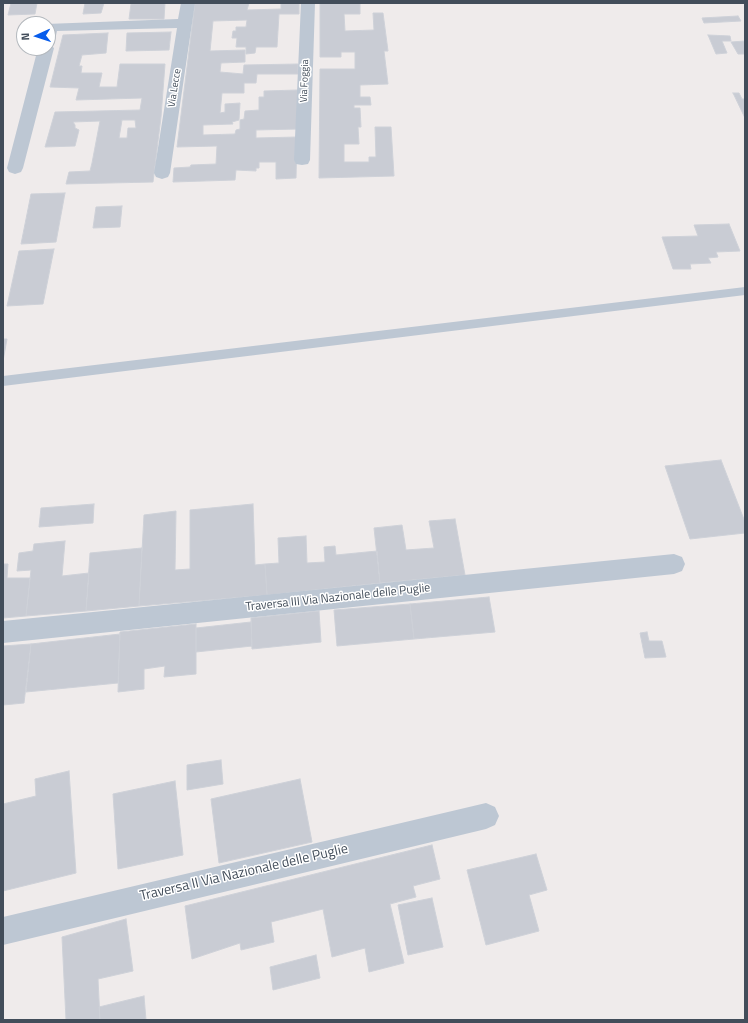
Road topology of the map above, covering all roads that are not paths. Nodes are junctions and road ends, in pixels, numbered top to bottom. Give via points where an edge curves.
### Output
1 (188, 3) edge
2 (308, 3) edge
3 (185, 23) junction
4 (56, 27) edge
5 (44, 56) edge
6 (302, 160) dead end
7 (15, 168) dead end
8 (162, 173) dead end
9 (745, 291) edge
10 (3, 381) edge
11 (674, 564) dead end
12 (3, 632) edge
13 (486, 816) dead end
14 (3, 931) edge

1 - 3 street, Via Lecce
2 - 6 street, Via Foggia
3 - 4 street
3 - 8 street, Via Lecce
5 - 7 street
9 - 10 lane
11 - 12 street, Traversa III Via Nazionale delle Puglie
13 - 14 street, Traversa II Via Nazionale delle Puglie

